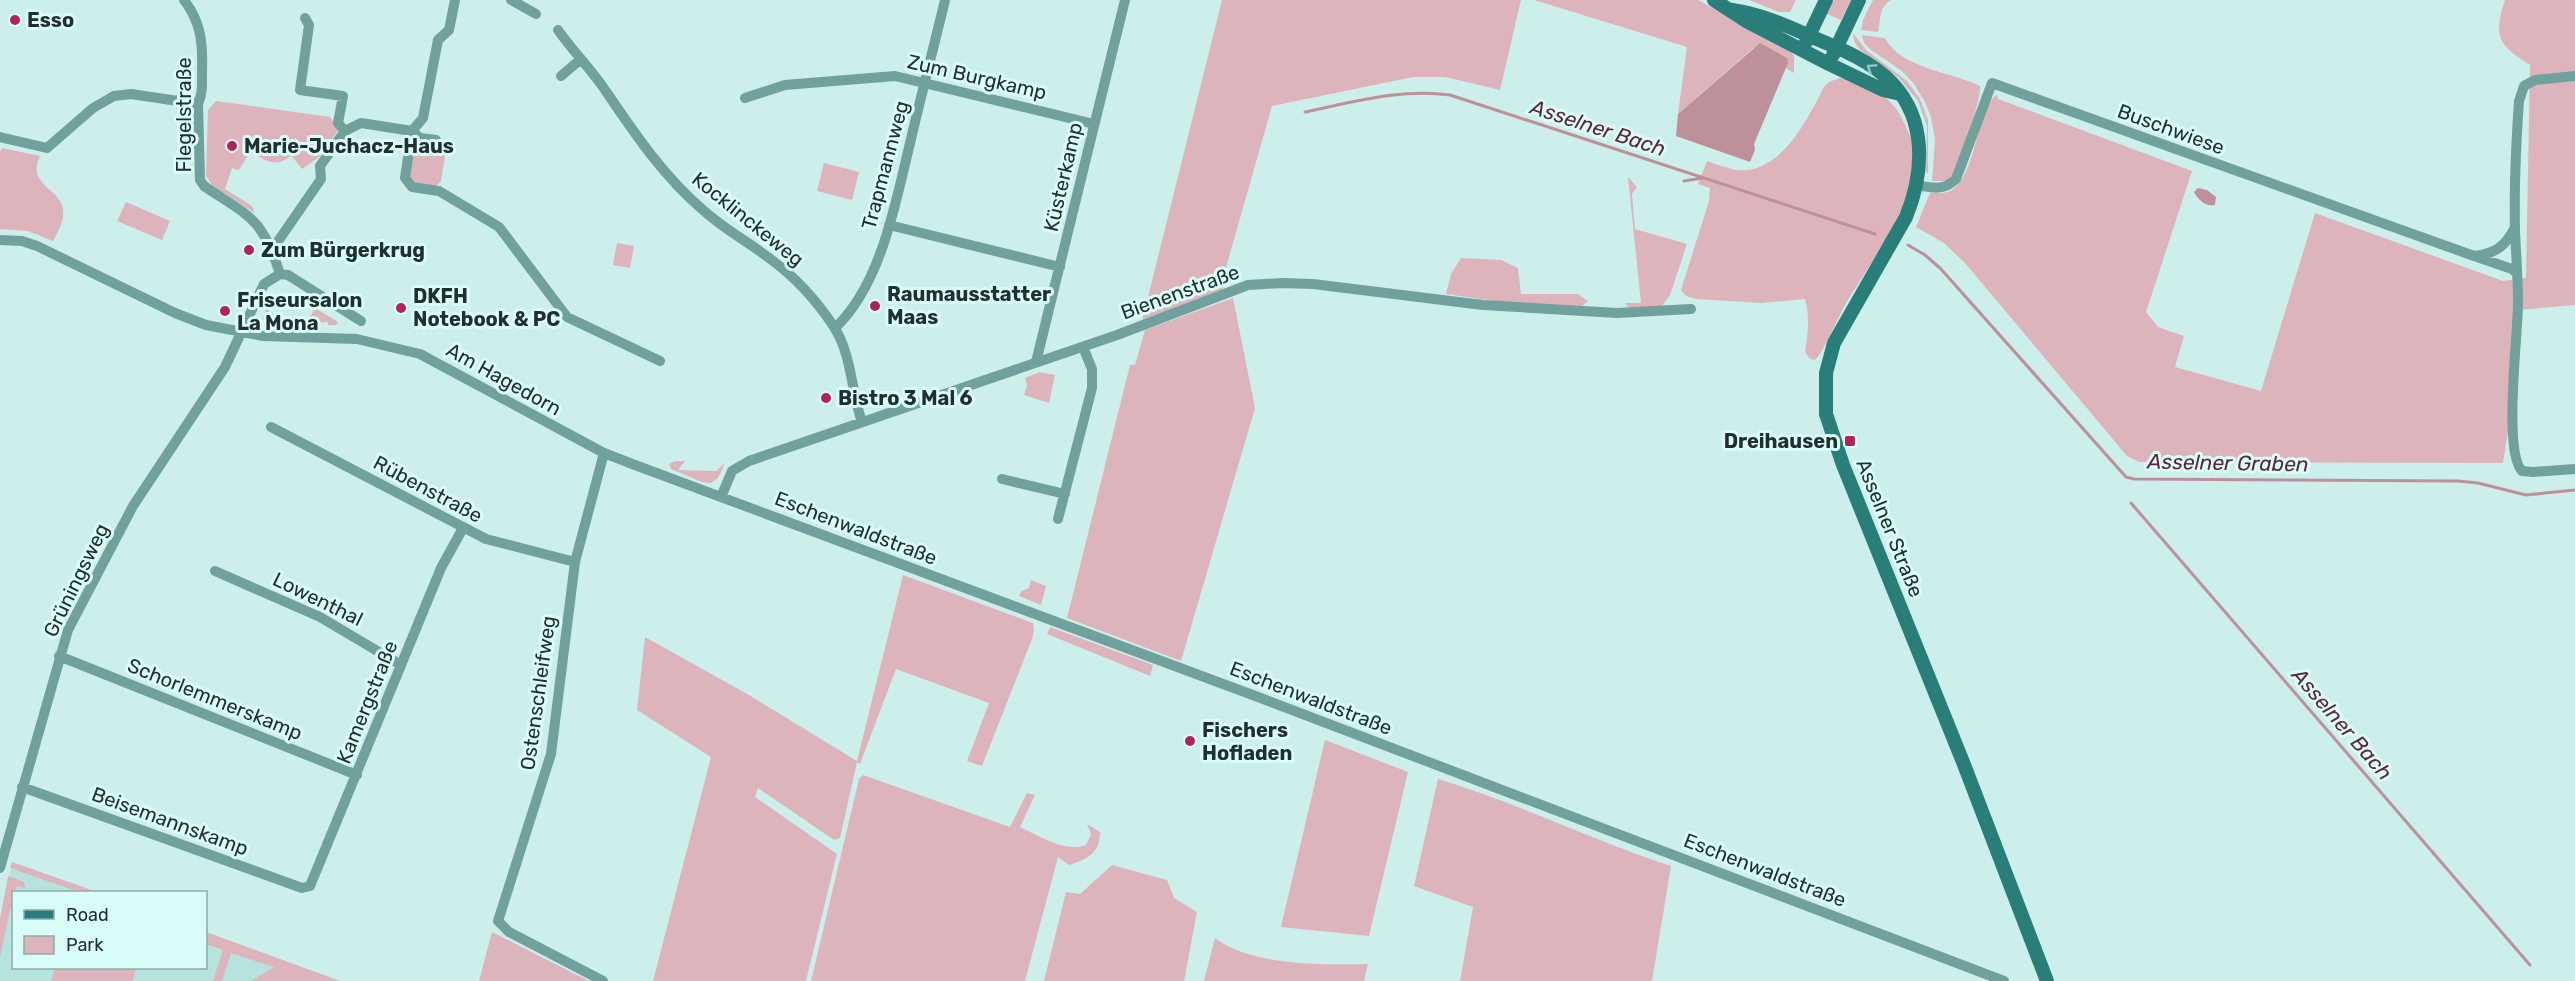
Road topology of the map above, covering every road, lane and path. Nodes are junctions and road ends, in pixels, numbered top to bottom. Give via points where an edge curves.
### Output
1 (184, 0) edge
2 (455, 0) edge
3 (512, 0) edge
4 (945, 0) edge
5 (1125, 0) edge
6 (1714, 0) edge
7 (1826, 0) edge
8 (1859, 0) edge
9 (1732, 10) junction
10 (536, 14) dead end
11 (305, 18) dead end
12 (558, 30) dead end
13 (1809, 35) junction
14 (1837, 48) junction
15 (1802, 50) junction
16 (581, 59) junction
17 (1829, 64) junction
18 (561, 76) dead end
19 (2575, 76) edge
20 (925, 83) junction
21 (1900, 94) junction
22 (745, 98) dead end
23 (198, 104) junction
24 (1094, 124) junction
25 (345, 131) junction
26 (412, 131) junction
27 (0, 137) edge
28 (436, 140) dead end
29 (1917, 185) junction
30 (889, 225) junction
31 (2515, 227) junction
32 (0, 240) edge
33 (272, 250) junction
34 (2474, 256) junction
35 (1060, 267) junction
36 (2517, 273) junction
37 (280, 274) junction
38 (1691, 309) dead end
39 (361, 321) dead end
40 (835, 328) junction
41 (241, 334) junction
42 (1083, 346) junction
43 (660, 362) dead end
44 (1036, 363) junction
45 (862, 422) junction
46 (271, 427) dead end
47 (603, 453) junction
48 (2575, 469) edge
49 (1002, 479) dead end
50 (1065, 494) junction
51 (721, 496) junction
52 (1058, 519) dead end
53 (463, 528) junction
54 (575, 562) junction
55 (215, 571) dead end
56 (59, 656) junction
57 (401, 665) junction
58 (357, 775) junction
59 (22, 787) junction
60 (0, 868) edge
61 (306, 888) joint
62 (603, 981) edge
63 (2004, 981) edge
64 (2046, 981) edge

1 - 23 street, Flegelstraße via 196,19 203,42 202,95
2 - 26 street via 449,30 438,40 423,118
3 - 10 street
4 - 20 street, Trapmannweg
5 - 24 street, Küsterkamp
6 - 9 main road, Asselner Straße
7 - 13 main road
8 - 14 main road
9 - 13 main road, Asselner Straße via 1752,13
9 - 15 main road, Asselner Straße
11 - 25 street via 309,25 300,90 343,96 338,123
12 - 16 street, Kocklinckeweg
13 - 14 main road, Asselner Straße
13 - 15 main road
14 - 17 main road
21 -> 14 main road, Asselner Straße via 1876,70
15 - 17 main road, Asselner Straße
16 - 18 street
16 - 40 street, Kocklinckeweg via 666,173 711,217 791,276
17 - 21 main road, Asselner Straße
19 - 31 street via 2535,80 2524,86 2521,93
20 - 22 street, Zum Burgkamp via 895,76 785,85
20 - 24 street, Zum Burgkamp
20 - 30 street, Trapmannweg
21 - 29 main road, Asselner Straße via 1910,108 1916,130 1920,154
23 - 27 street via 123,94 93,108 47,148
23 - 33 street, Flegelstraße via 200,180 255,220
24 - 35 street, Küsterkamp
25 - 26 street via 361,123
25 - 33 street via 320,166 321,179
26 - 28 street via 420,138
26 - 43 street via 405,178 412,188 439,191 499,227 567,317
29 - 34 street, Buschwiese via 1946,187 1956,179 1992,83
29 - 64 main road, Asselner Straße via 1906,217 1834,343 1826,373 1826,414
30 - 35 street
30 - 40 street, Trapmannweg via 859,298
31 - 34 street via 2509,240 2497,250
31 - 36 street
32 - 41 street, Am Hagedorn via 38,246 175,314
33 - 37 street, Flegelstraße
34 - 36 street, Buschwiese
35 - 44 street, Küsterkamp
36 - 48 street via 2515,458 2522,471
37 - 39 street via 288,275
37 - 41 street via 264,284
38 - 42 street, Bienenstraße via 1617,313 1483,305 1313,284 1259,284 1226,292
40 - 45 street, Kocklinckeweg via 849,362
41 - 47 street, Am Hagedorn via 357,339 406,350 432,360
41 - 56 street, Grüningsweg via 225,367 133,506 68,630
42 - 44 street, Bienenstraße
42 - 50 street via 1092,369 1092,388
44 - 45 street, Bienenstraße
45 - 51 street, Bienenstraße via 739,466 732,471
46 - 53 street, Rübenstraße
47 - 51 street, Eschenwaldstraße
47 - 54 street, Ostenschleifweg
49 - 50 street
50 - 52 street
51 - 63 street, Eschenwaldstraße
53 - 54 street, Rübenstraße via 486,539
53 - 57 street, Kamergstraße via 441,567
54 - 62 street, Ostenschleifweg via 551,754 498,921 509,932
55 - 57 street, Lowenthal via 320,617
56 - 58 street, Schorlemmerskamp
56 - 59 street, Grüningsweg
57 - 58 street, Kamergstraße
58 - 61 street, Kamergstraße via 314,881
59 - 60 street, Grüningsweg
59 - 61 street, Beisemannskamp

